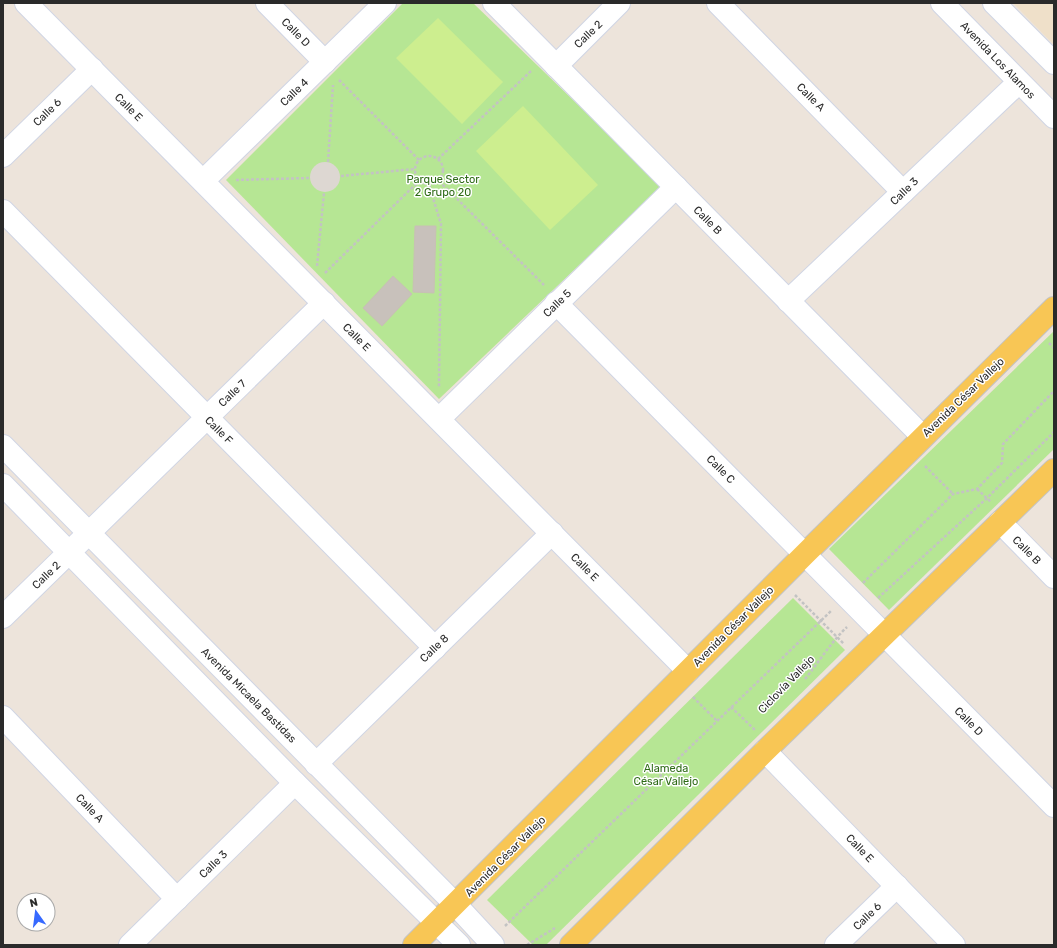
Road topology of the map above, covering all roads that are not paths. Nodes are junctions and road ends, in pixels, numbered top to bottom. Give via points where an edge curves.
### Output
1 (26, 3) edge
2 (267, 3) edge
3 (385, 3) edge
4 (494, 3) edge
5 (619, 3) edge
6 (718, 3) edge
7 (942, 3) edge
8 (994, 3) edge
9 (551, 61) junction
10 (1054, 63) edge
11 (327, 67) junction
12 (92, 69) junction
13 (1019, 82) junction
14 (1054, 117) edge
15 (3, 156) edge
16 (203, 181) junction
17 (676, 187) junction
18 (904, 192) junction
19 (3, 211) edge
20 (316, 296) junction
21 (788, 301) junction
22 (558, 302) junction
23 (1054, 308) edge
24 (207, 418) junction
25 (439, 419) junction
26 (923, 437) junction
27 (3, 446) edge
28 (1054, 470) edge
29 (3, 485) edge
30 (1000, 522) junction
31 (89, 533) junction
32 (552, 533) junction
33 (69, 552) junction
34 (804, 554) junction
35 (1054, 577) edge
36 (3, 617) edge
37 (885, 636) junction
38 (435, 648) junction
39 (688, 671) junction
40 (3, 717) edge
41 (768, 748) junction
42 (316, 764) junction
43 (295, 783) junction
44 (1054, 806) edge
45 (897, 886) junction
46 (177, 899) junction
47 (456, 905) junction
48 (437, 923) junction
49 (497, 937) edge
50 (130, 945) edge
51 (414, 945) edge
52 (459, 945) edge
53 (571, 945) edge
54 (836, 945) edge
55 (954, 945) edge

1 - 12 street, Calle E
2 - 11 street, Calle D
3 - 11 street, Calle 4
4 - 9 street, Calle B
5 - 9 street, Calle 2
6 - 18 street, Calle A
7 - 13 street, Avenida Los Alamos
8 - 10 street
9 - 17 street, Calle B
11 - 16 street, Calle 4
12 - 15 street, Calle 6
12 - 16 street, Calle E
13 - 14 street, Avenida Los Alamos
13 - 18 street, Calle 3
16 - 20 street, Calle E
17 - 21 street, Calle B
17 - 22 street, Calle 5
18 - 21 street, Calle 3
19 - 24 street, Calle F
20 - 24 street, Calle 7
20 - 25 street, Calle E
21 - 26 street, Calle B
22 - 25 street, Calle 5
22 - 34 street, Calle C
23 - 26 main road, Avenida César Vallejo
24 - 31 street, Calle 7
24 - 38 street, Calle F
25 - 32 street, Calle E
26 - 34 main road, Avenida César Vallejo
27 - 31 street, Avenida Micaela Bastidas
28 - 30 main road
29 - 33 street
30 - 35 street, Calle B
30 - 37 main road
31 - 33 street, Calle 2
31 - 42 street, Avenida Micaela Bastidas
32 - 38 street, Calle 8
32 - 39 street, Calle E
33 - 36 street, Calle 2
33 - 43 street
34 - 37 street, Calle C
34 - 39 main road, Avenida César Vallejo
37 - 41 main road
37 - 44 street, Calle D
38 - 42 street, Calle 8
39 - 47 main road, Avenida César Vallejo
40 - 46 street, Calle A
41 - 45 street, Calle E
41 - 53 main road
42 - 47 street, Avenida Micaela Bastidas
43 - 46 street, Calle 3
43 - 48 street
45 - 54 street, Calle 6
45 - 55 street, Calle E
46 - 50 street, Calle 3
47 - 48 main road, Avenida César Vallejo
47 - 49 street, Avenida Micaela Bastidas
48 - 51 main road, Avenida César Vallejo
48 - 52 street

